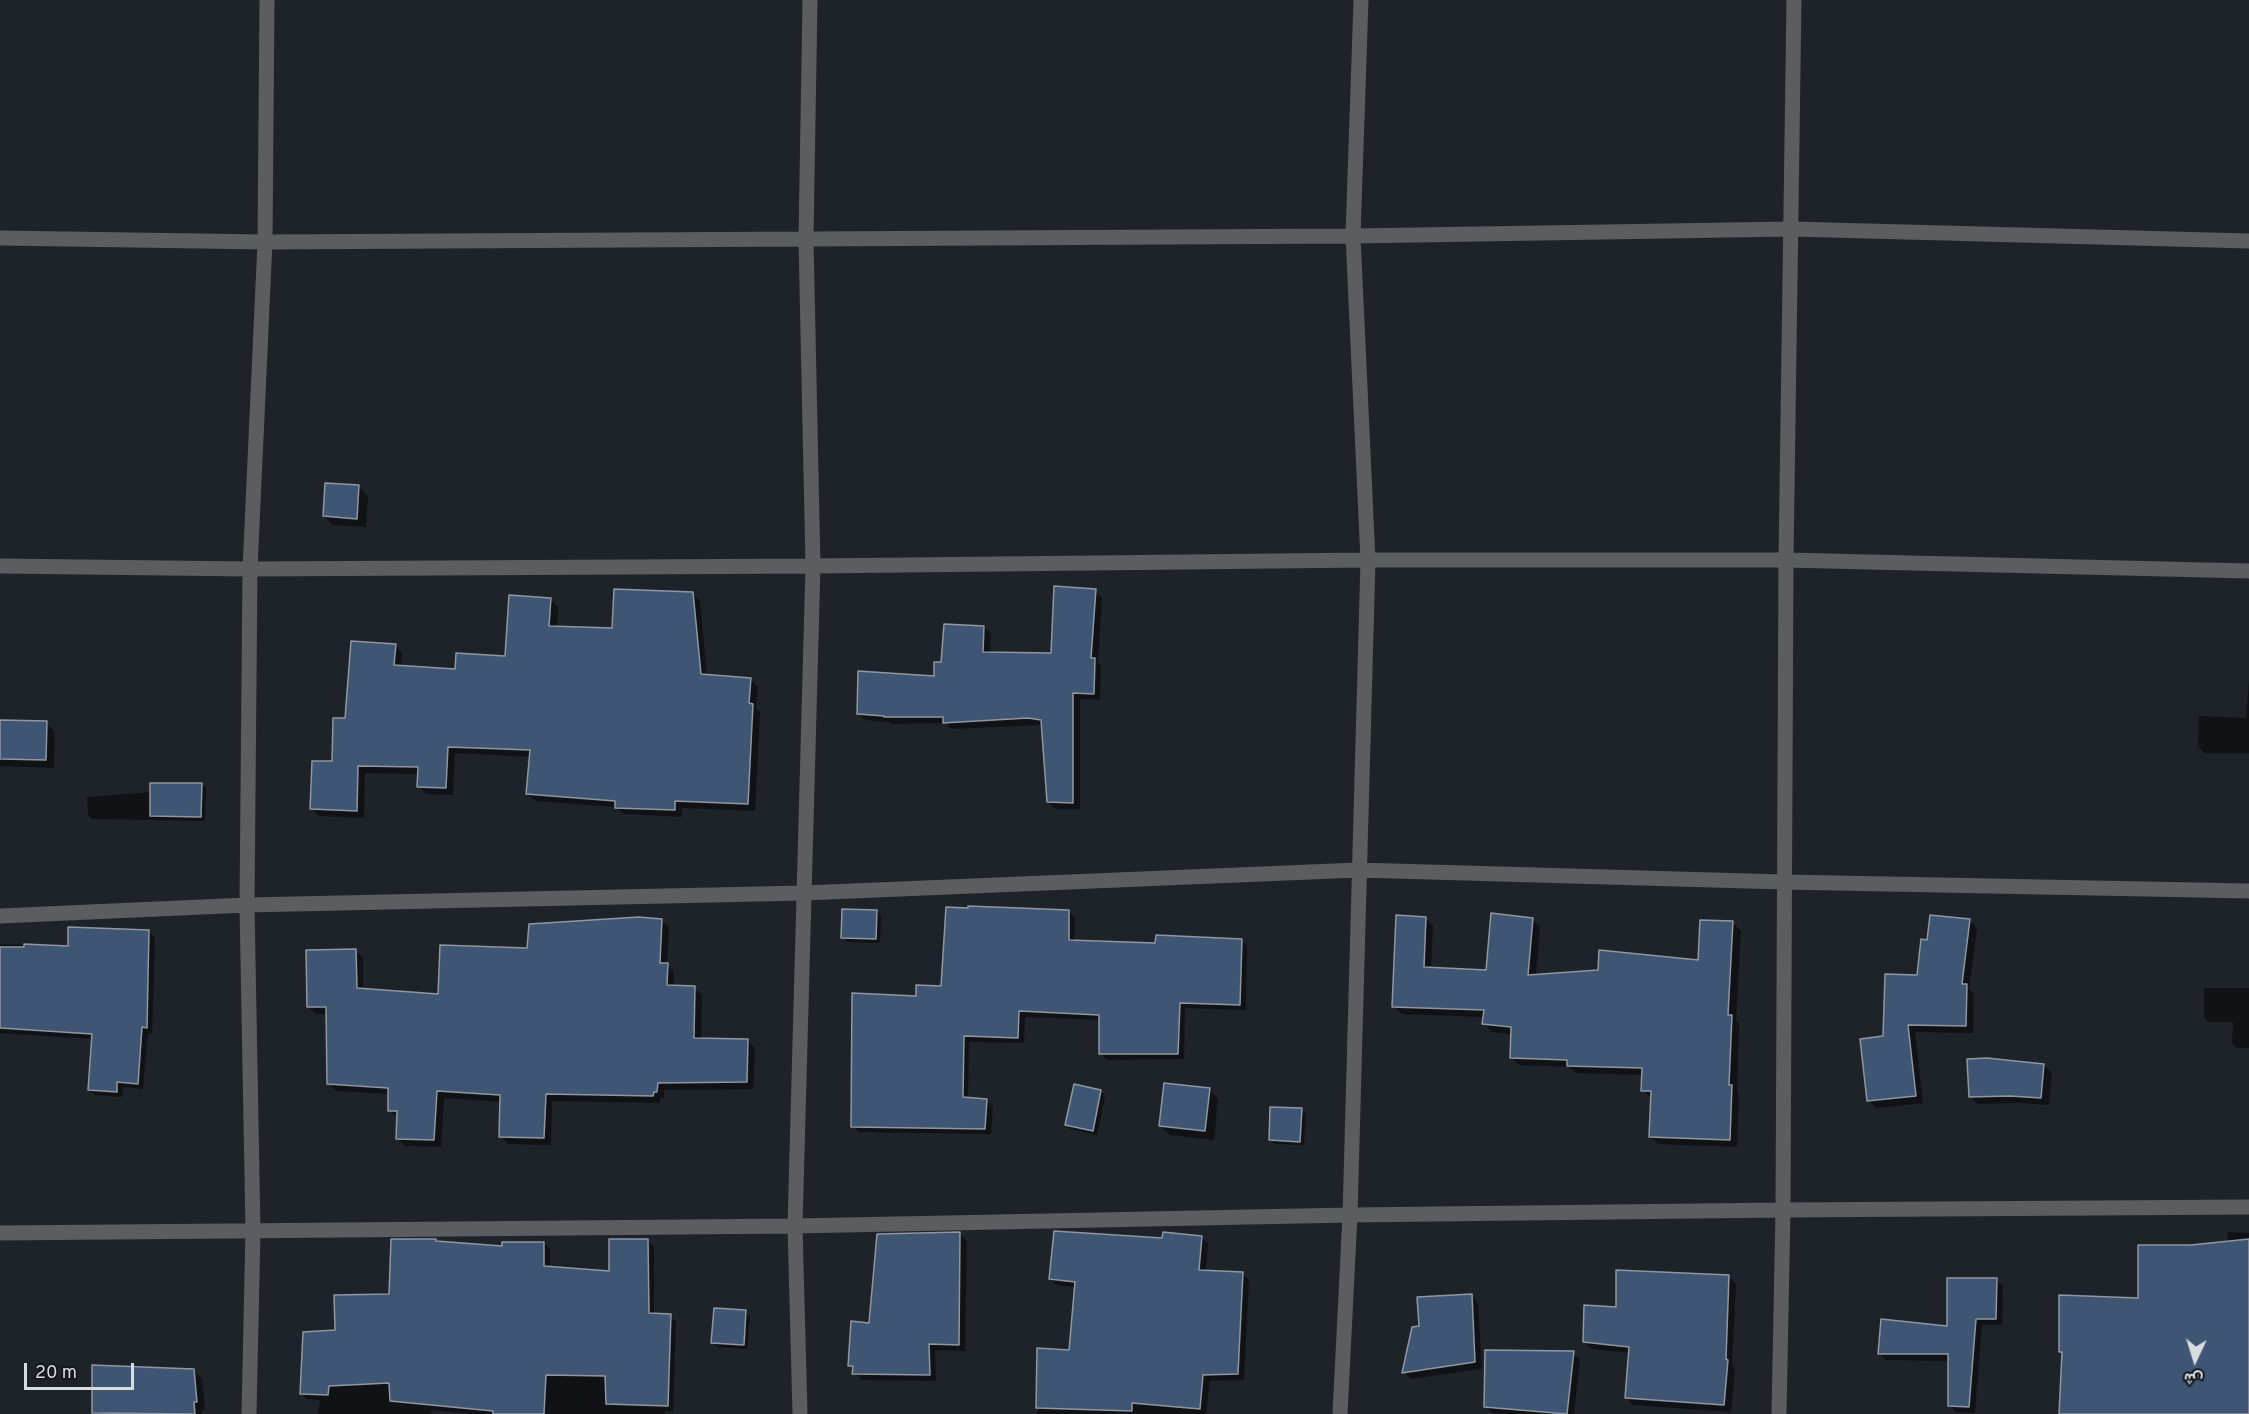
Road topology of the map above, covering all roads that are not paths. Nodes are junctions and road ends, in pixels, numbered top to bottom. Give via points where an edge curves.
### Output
1 (267, 0) edge
2 (810, 0) edge
3 (1361, 0) edge
4 (1794, 0) edge
5 (1791, 230) junction
6 (1353, 236) junction
7 (0, 238) edge
8 (806, 239) junction
9 (2249, 241) edge
10 (265, 242) junction
11 (1368, 560) junction
12 (1786, 560) junction
13 (0, 566) edge
14 (813, 566) junction
15 (250, 569) junction
16 (2249, 572) edge
17 (1358, 870) junction
18 (1784, 882) junction
19 (2249, 891) edge
20 (804, 893) junction
21 (247, 905) junction
22 (0, 915) edge
23 (2249, 1207) edge
24 (1783, 1210) junction
25 (1350, 1215) junction
26 (795, 1226) junction
27 (252, 1230) junction
28 (0, 1233) edge
29 (249, 1414) edge
30 (800, 1414) edge
31 (1340, 1414) edge
32 (1779, 1414) edge

1 - 10 street
2 - 8 street
3 - 6 street
4 - 5 street
5 - 6 street
5 - 9 street
5 - 12 street
6 - 8 street
6 - 11 street
7 - 10 street
8 - 10 street
8 - 14 street
10 - 15 street
11 - 12 street
11 - 14 street
11 - 17 street
12 - 16 street
12 - 18 street
13 - 15 street
14 - 15 street
14 - 20 street
15 - 21 street
17 - 18 street
17 - 20 street
17 - 25 street
18 - 19 street
18 - 24 street
20 - 21 street
20 - 26 street
21 - 22 street
21 - 27 street
23 - 24 street
24 - 25 street
24 - 32 street
25 - 26 street
25 - 31 street
26 - 27 street
26 - 30 street
27 - 28 street
27 - 29 street

